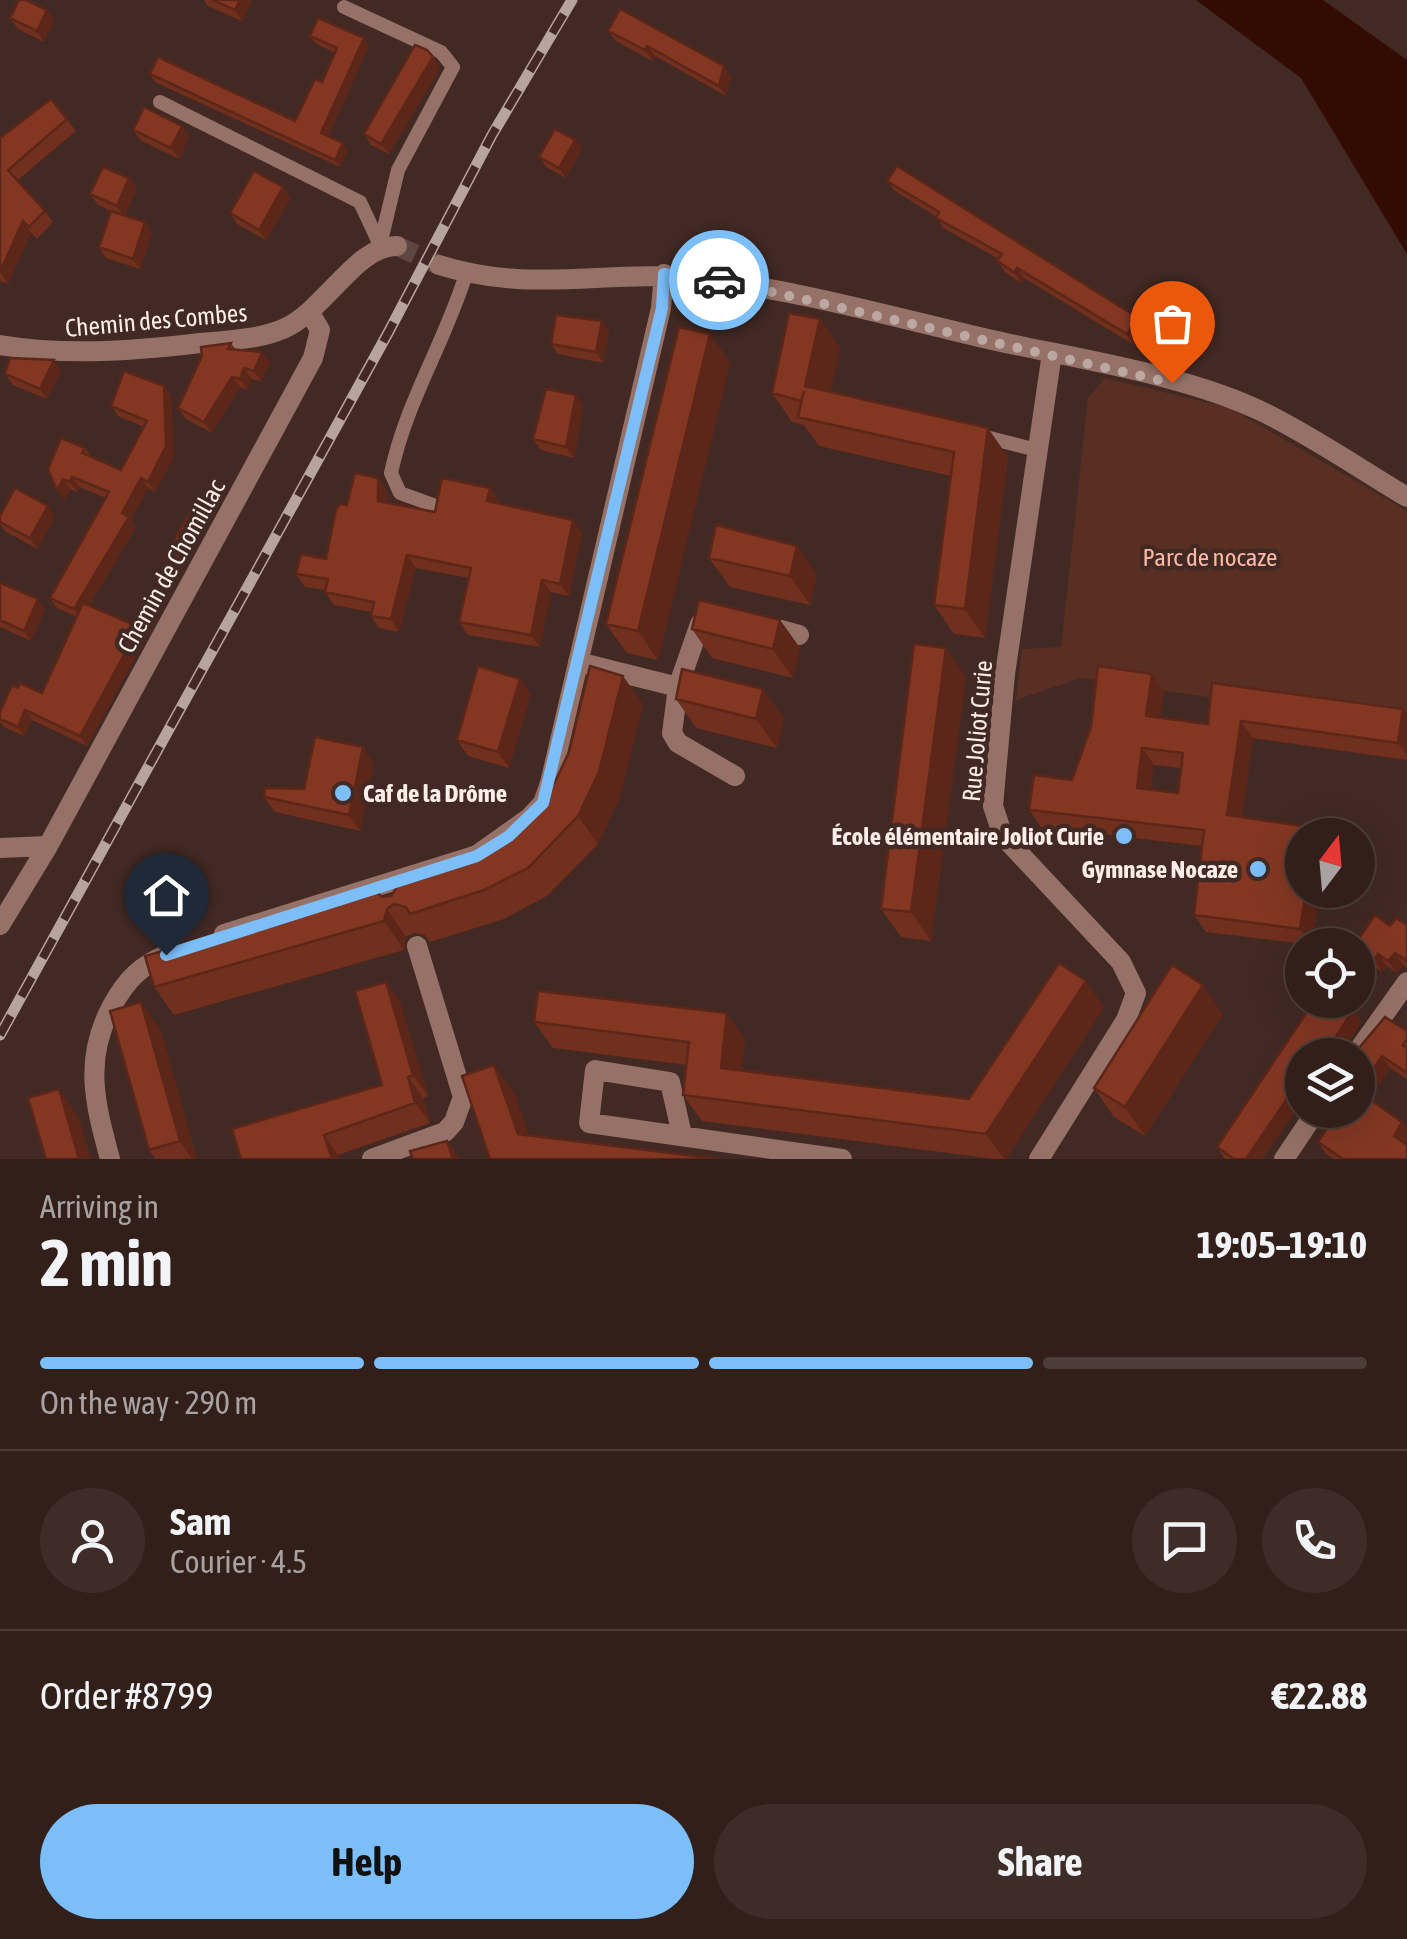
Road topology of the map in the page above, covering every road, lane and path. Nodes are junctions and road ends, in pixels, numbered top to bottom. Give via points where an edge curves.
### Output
1 (344, 7) dead end
2 (160, 102) dead end
3 (389, 245) junction
4 (439, 265) tunnel mouth
5 (466, 274) junction
6 (664, 274) junction
7 (310, 313) junction
8 (0, 346) edge
9 (1052, 353) junction
10 (966, 432) edge
11 (1037, 450) junction
12 (1407, 496) edge
13 (436, 506) edge
14 (799, 635) dead end
15 (578, 662) junction
16 (678, 687) junction
17 (735, 776) dead end
18 (48, 846) junction
19 (0, 848) edge
20 (31, 869) junction
21 (0, 907) edge
22 (0, 925) edge
23 (417, 946) edge
24 (1407, 982) edge
25 (1368, 1038) edge
26 (1305, 1128) edge
27 (682, 1135) junction
28 (110, 1159) edge
29 (372, 1159) edge
30 (842, 1159) edge
31 (1039, 1159) edge
32 (1284, 1159) edge

1 - 3 lane via 441,52 453,67 398,170
2 - 3 lane via 360,202
3 - 7 street via 366,253
4 - 5 street
5 - 6 street via 549,283
5 - 13 lane via 391,472 400,493
6 - 9 street via 724,281
6 - 15 street via 662,308
7 - 8 street, Chemin des Combes via 264,336 127,352
7 - 18 street, Chemin de Chomillac via 320,330 313,358
9 - 11 street, Rue Joliot Curie
9 - 12 street via 1262,412
10 - 11 lane
11 - 31 street, Rue Joliot Curie via 1005,674 995,819 1003,836 1120,962 1136,994
14 - 16 street via 713,614 700,624
15 - 16 street
15 - 28 street via 543,803 509,836 399,890 200,942 129,977 99,1032 92,1069
16 - 17 street via 672,733 678,743
18 - 19 street
18 - 20 street, Chemin de Chomillac
20 - 21 lane
20 - 22 street, Chemin de Chomillac
23 - 29 street via 462,1096 445,1132
24 - 25 street
26 - 32 street
27 - 27 street via 670,1082 596,1070 589,1123
27 - 30 street

